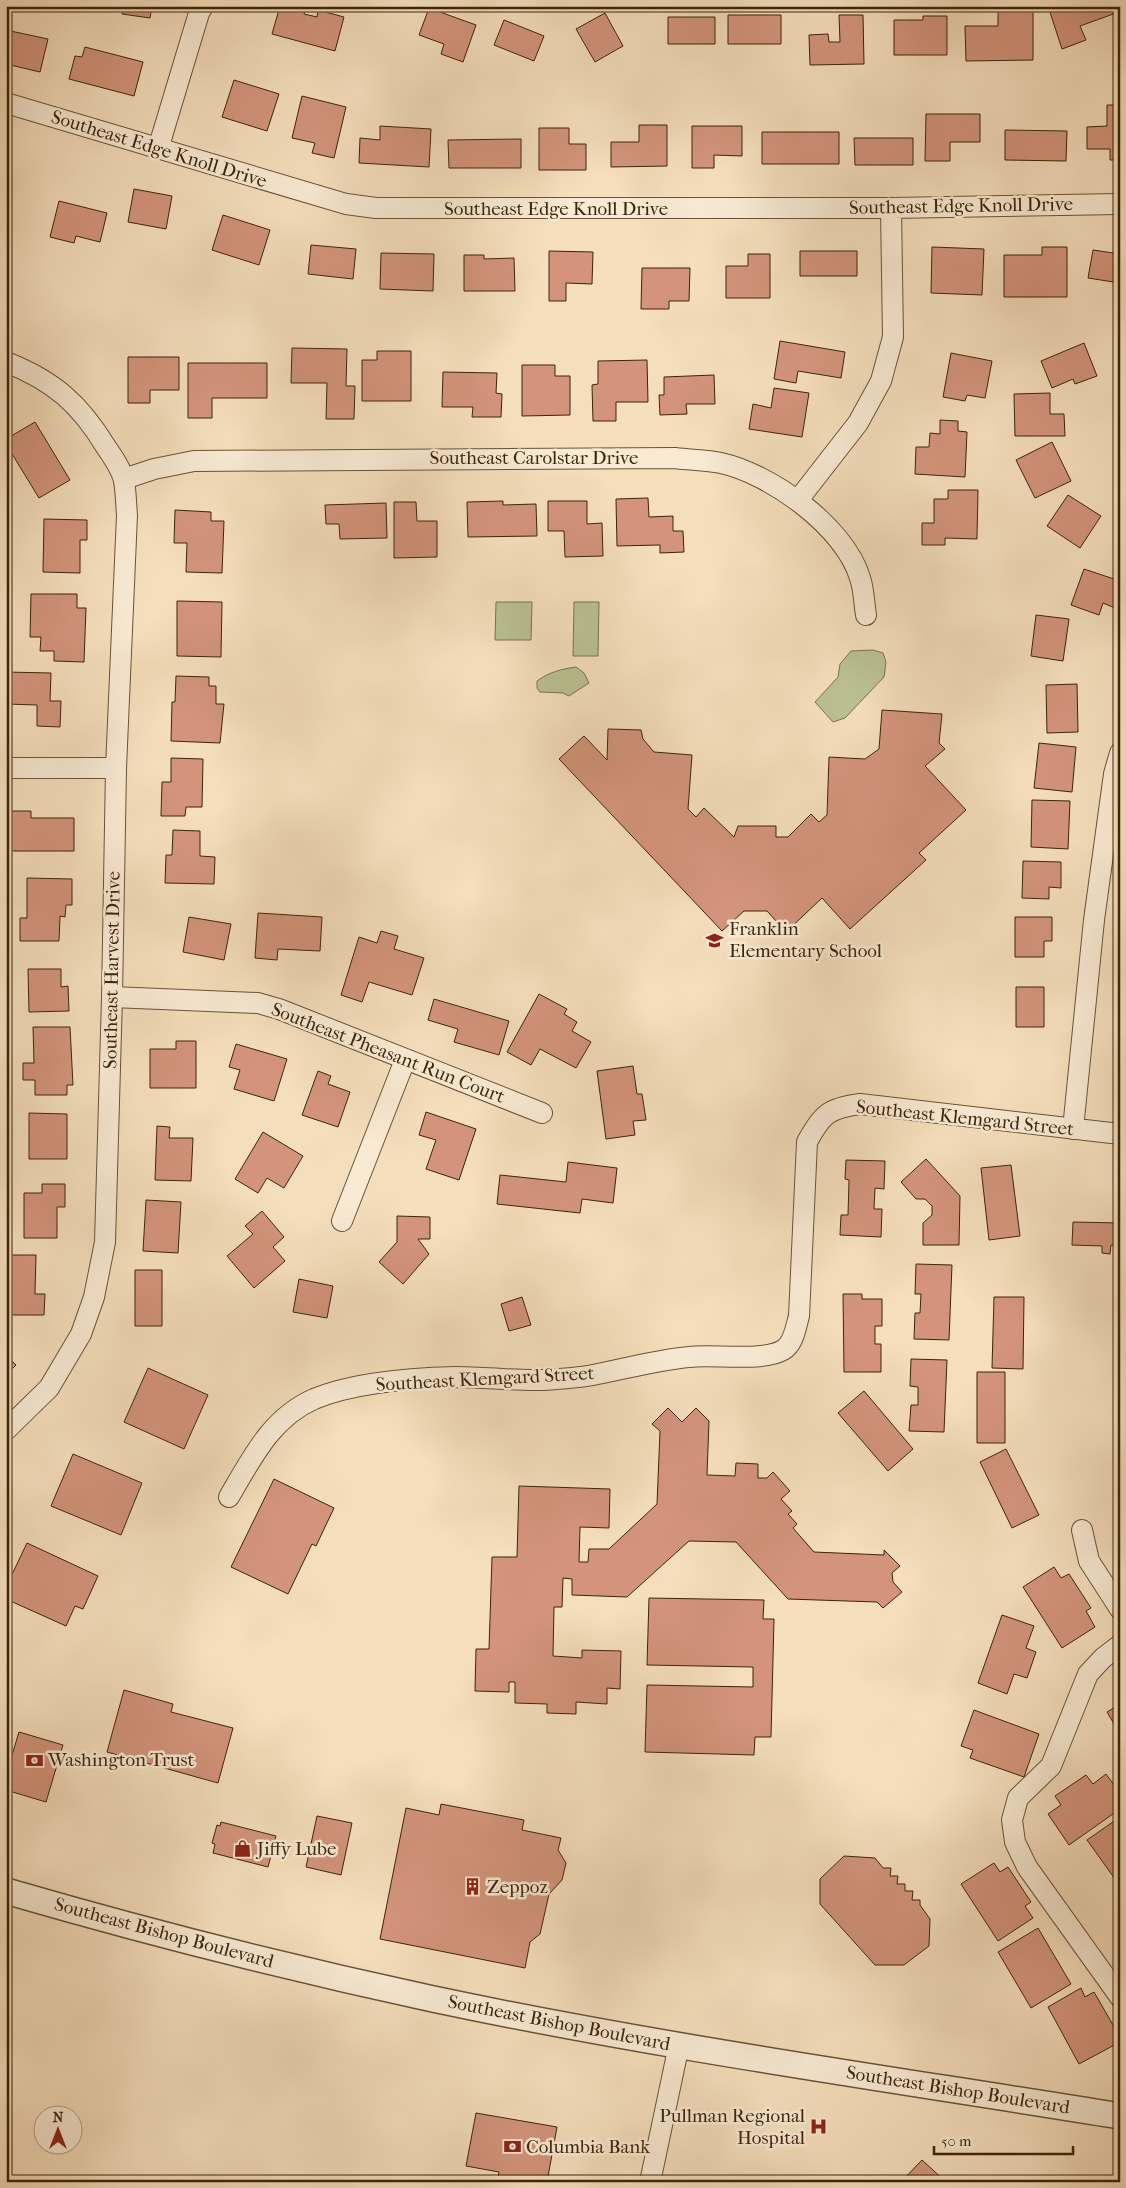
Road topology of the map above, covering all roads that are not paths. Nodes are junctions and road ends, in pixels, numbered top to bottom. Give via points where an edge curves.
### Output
1 (203, 6) edge
2 (6, 103) edge
3 (158, 149) junction
4 (1120, 204) edge
5 (891, 208) junction
6 (6, 362) edge
7 (124, 479) junction
8 (798, 500) junction
9 (866, 615) dead end
10 (1120, 754) edge
11 (6, 768) edge
12 (116, 768) junction
13 (112, 997) junction
14 (405, 1060) junction
15 (542, 1113) dead end
16 (1073, 1129) junction
17 (1120, 1134) edge
18 (342, 1221) dead end
19 (6, 1430) edge
20 (229, 1497) dead end
21 (1082, 1530) dead end
22 (1120, 1609) edge
23 (1120, 1646) edge
24 (6, 1891) edge
25 (1120, 1997) edge
26 (679, 2046) junction
27 (1120, 2116) edge
28 (650, 2182) edge

1 - 3 street
2 - 3 street, Southeast Edge Knoll Drive
3 - 5 street, Southeast Edge Knoll Drive via 346,204 376,208
4 - 5 street, Southeast Edge Knoll Drive
5 - 8 street via 893,337 881,381 858,423
6 - 7 street via 36,376 68,397 97,432
7 - 8 street, Southeast Carolstar Drive via 194,461 675,458 730,466 762,477
7 - 12 street, Southeast Harvest Drive via 127,515
8 - 9 street, Southeast Carolstar Drive via 828,527 848,554 860,577
10 - 16 street via 1114,774 1094,920
11 - 12 street
12 - 13 street, Southeast Harvest Drive
13 - 14 street, Southeast Pheasant Run Court via 258,1003
13 - 19 street, Southeast Harvest Drive via 105,1242 94,1298 81,1334 49,1388
14 - 15 street, Southeast Pheasant Run Court
14 - 18 street
16 - 17 street, Southeast Klemgard Street
16 - 20 street, Southeast Klemgard Street via 860,1104 837,1108 818,1120 807,1142 799,1316 784,1350 758,1356 691,1357 653,1362 591,1376 541,1380 456,1377 385,1382 338,1392 315,1399 276,1425 260,1443
21 - 22 street via 1089,1561
23 - 25 street via 1088,1674 1051,1766 1018,1798 1012,1820 1015,1842 1028,1866
24 - 26 street, Southeast Bishop Boulevard via 342,1978
26 - 27 street, Southeast Bishop Boulevard
26 - 28 street

